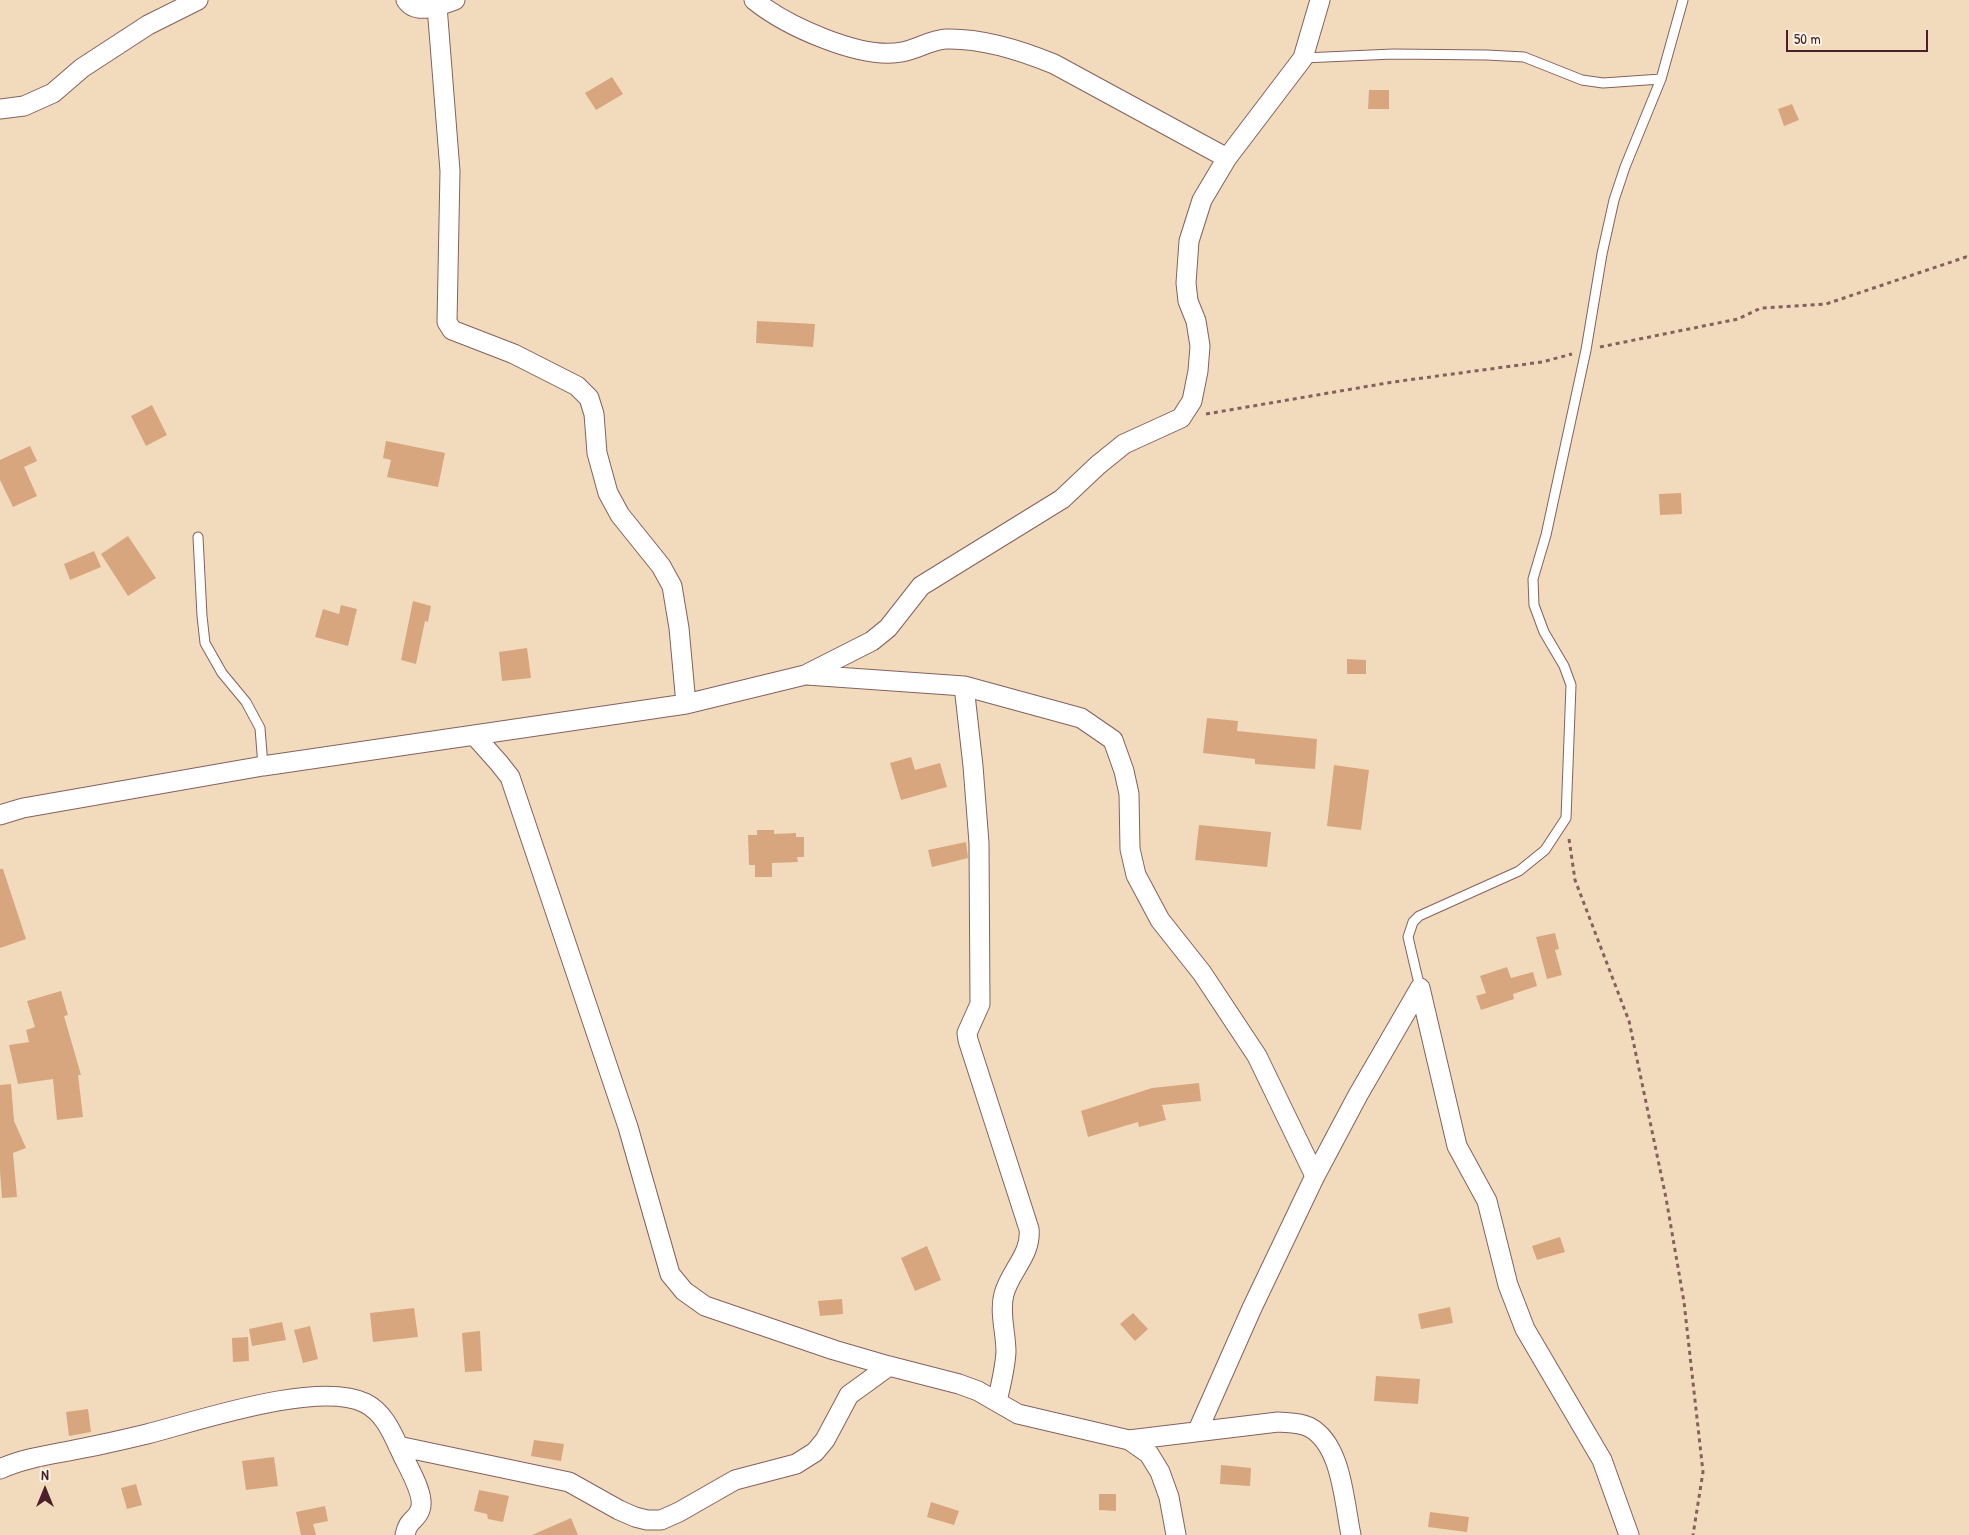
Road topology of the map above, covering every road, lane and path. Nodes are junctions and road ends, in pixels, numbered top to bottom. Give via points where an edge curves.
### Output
1 (198, 0) edge
2 (406, 0) edge
3 (455, 0) edge
4 (754, 0) edge
5 (1320, 0) edge
6 (1683, 0) edge
7 (437, 6) junction
8 (1303, 58) junction
9 (1661, 79) junction
10 (0, 109) edge
11 (1227, 158) junction
12 (1969, 258) edge
13 (1586, 350) junction
14 (1181, 418) junction
15 (198, 537) dead end
16 (805, 674) junction
17 (964, 686) junction
18 (686, 704) junction
19 (474, 735) junction
20 (263, 766) junction
21 (0, 815) edge
22 (1566, 818) junction
23 (1420, 988) junction
24 (1315, 1176) junction
25 (889, 1366) junction
26 (997, 1402) junction
27 (1198, 1430) junction
28 (1129, 1440) junction
29 (398, 1446) junction
30 (0, 1469) edge
31 (405, 1535) edge
32 (1176, 1535) edge
33 (1351, 1535) edge
34 (1629, 1535) edge
35 (1693, 1535) edge

1 - 10 street via 148,25 82,68 53,93 24,106
2 - 7 street via 423,9
3 - 7 street
4 - 11 street via 799,29 860,49 887,54 946,39 982,42 1028,53
5 - 8 street
6 - 9 lane
7 - 18 street via 450,171 447,322 452,330 514,354 577,386 589,398 594,414 597,453 608,493 620,515 661,566 672,586
8 - 9 lane via 1393,54 1487,55 1524,58 1582,80 1603,83
8 - 11 street
9 - 13 lane via 1614,200
11 - 14 street via 1202,200 1190,241 1186,282 1200,346 1192,401
12 - 13 path via 1826,304 1761,308 1738,319
13 - 14 path via 1542,362 1393,382
13 - 22 lane via 1546,535 1533,579 1534,605 1571,685
14 - 16 street via 1124,444 1062,499 921,586 888,628 872,641
15 - 20 lane via 205,643 260,728
16 - 17 street
16 - 18 street
17 - 24 street via 1081,718 1113,740 1129,794 1130,849 1136,875 1160,920 1202,973 1257,1056
17 - 26 street via 979,843 980,1004 967,1033 1030,1237 1003,1296 1006,1352
18 - 19 street
19 - 20 street
19 - 25 street via 500,763 512,783 628,1126 670,1274 684,1291 705,1306
20 - 21 street via 23,808
22 - 23 lane via 1545,850 1519,871 1419,916 1413,922 1408,936
22 - 35 path via 1575,880 1629,1021 1666,1198 1684,1302 1703,1472
23 - 24 street
23 - 34 street via 1457,1146 1487,1201 1516,1310 1602,1460
24 - 27 street
25 - 26 street via 959,1384
25 - 29 street via 849,1395 825,1440 804,1460 735,1480 661,1520 635,1517 569,1482
26 - 28 street via 1026,1416
27 - 28 street
27 - 33 street via 1278,1422 1309,1427 1330,1448 1337,1464
28 - 32 street via 1149,1454 1160,1472 1169,1497
29 - 30 street via 386,1420 365,1403 342,1397 303,1397 40,1456
29 - 31 street via 421,1500 420,1510 406,1527

